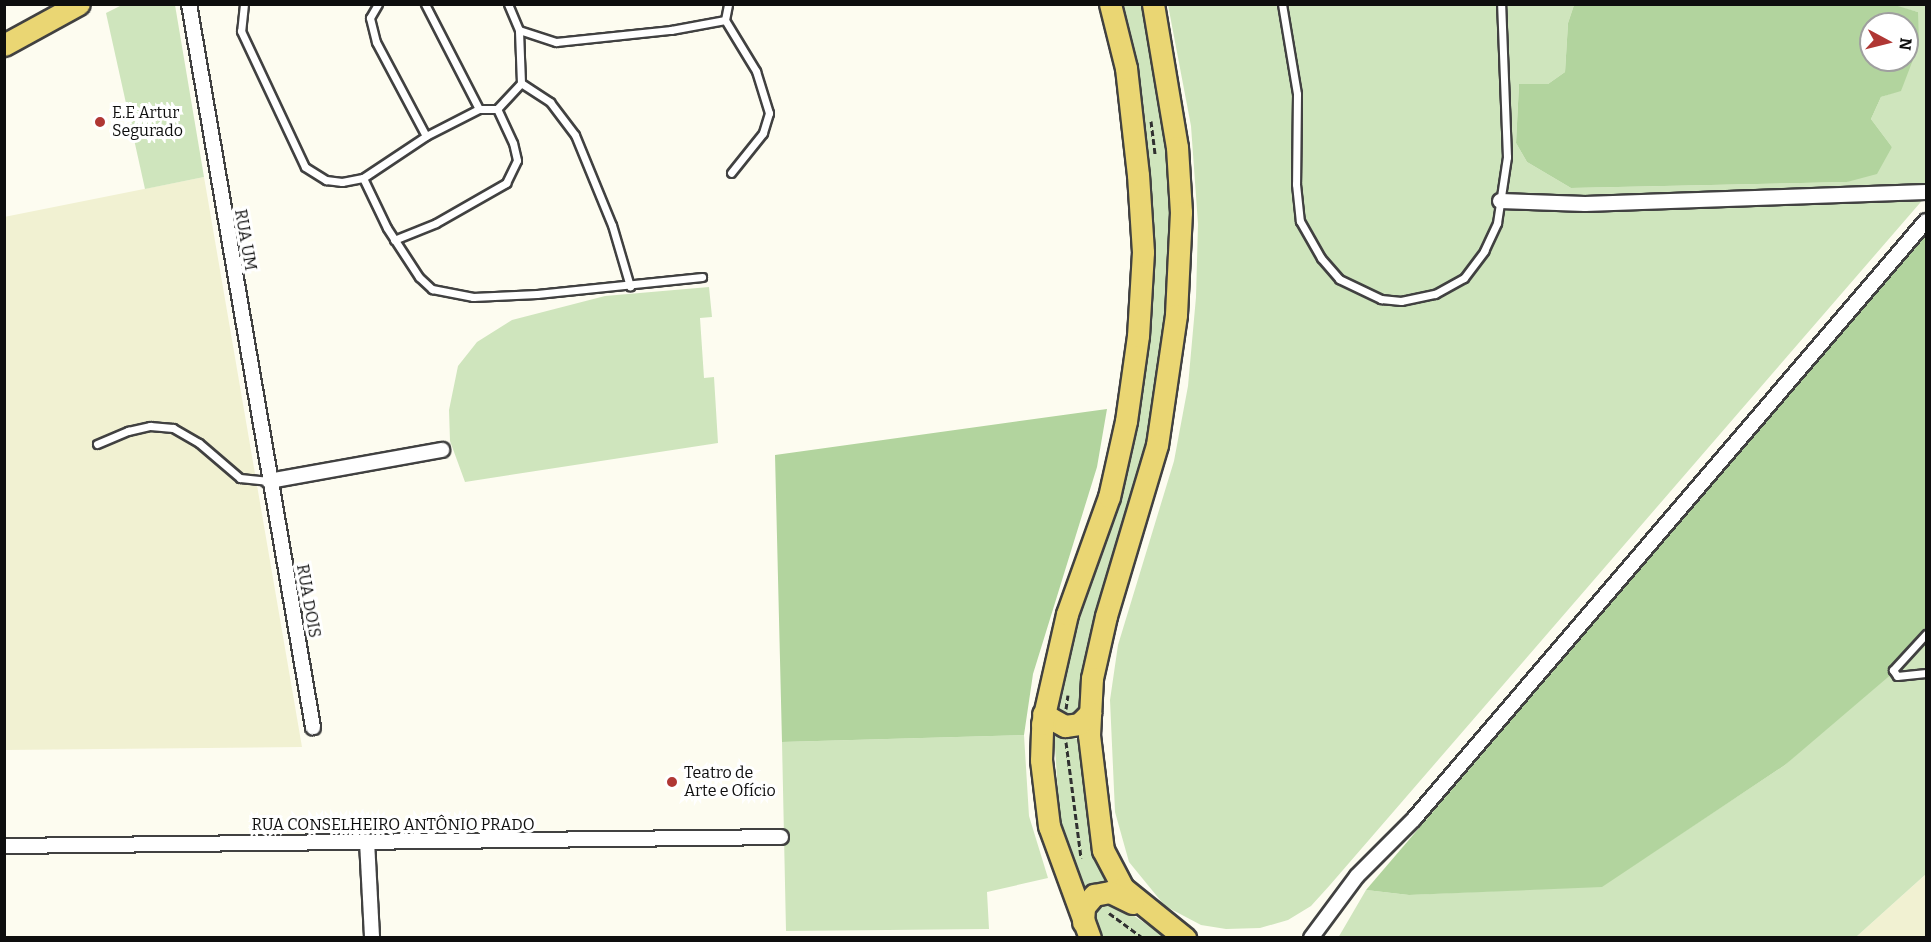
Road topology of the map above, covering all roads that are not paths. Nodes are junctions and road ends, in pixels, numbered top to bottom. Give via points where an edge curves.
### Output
1 (79, 4) edge
2 (189, 4) edge
3 (244, 4) edge
4 (378, 4) edge
5 (425, 4) edge
6 (508, 4) edge
7 (728, 4) edge
8 (1110, 4) edge
9 (1153, 4) edge
10 (1282, 4) edge
11 (1501, 4) edge
12 (725, 20) junction
13 (519, 30) junction
14 (4, 45) edge
15 (521, 83) junction
16 (479, 109) junction
17 (497, 109) junction
18 (426, 136) junction
19 (731, 173) dead end
20 (363, 178) junction
21 (1926, 192) edge
22 (1500, 201) junction
23 (1926, 221) edge
24 (394, 240) junction
25 (702, 277) dead end
26 (630, 286) junction
27 (97, 444) dead end
28 (442, 450) dead end
29 (269, 481) junction
30 (1926, 634) edge
31 (1926, 673) edge
32 (1043, 714) junction
33 (1090, 714) junction
34 (313, 727) dead end
35 (781, 837) dead end
36 (367, 841) junction
37 (4, 846) edge
38 (1152, 914) junction
39 (1086, 930) edge
40 (1315, 935) edge
41 (372, 938) edge
42 (1185, 938) edge

1 - 14 main road
2 - 29 street, RUA UM
3 - 20 lane via 241,31 305,166 326,180
4 - 18 lane via 370,18 374,35
5 - 16 lane
6 - 13 lane
7 - 12 lane
8 - 32 main road via 1126,68 1138,175 1143,252 1138,336 1126,421 1108,497 1067,614
9 - 33 main road via 1178,158 1180,244 1176,315 1157,445 1106,616 1092,678
10 - 22 lane via 1297,94 1296,184 1300,221 1321,258 1340,279 1381,299 1401,301 1450,288 1484,251 1497,223
11 - 22 lane via 1507,157
12 - 13 lane via 556,42
12 - 19 lane via 756,71 769,113 763,133
13 - 15 lane
15 - 17 lane
15 - 26 lane via 550,102 575,135 612,225
16 - 17 lane
16 - 18 lane
17 - 24 lane via 517,160 506,183 436,223
18 - 20 lane
20 - 24 lane
21 - 22 street via 1585,204
23 - 40 street via 1414,819 1357,876
24 - 26 lane via 432,289 473,297
25 - 26 lane
27 - 29 lane via 150,426 173,428 199,443 240,478
28 - 29 street
29 - 34 street, RUA DOIS
30 - 31 lane via 1893,669 1897,676
32 - 33 main road via 1065,726 1079,724
32 - 39 main road via 1041,760 1049,826
33 - 38 main road via 1094,796 1103,850 1123,888
35 - 36 street, RUA CONSELHEIRO ANTÔNIO PRADO
36 - 37 street, RUA CONSELHEIRO ANTÔNIO PRADO
36 - 41 street
38 - 39 main road via 1103,892 1087,900
38 - 42 main road

